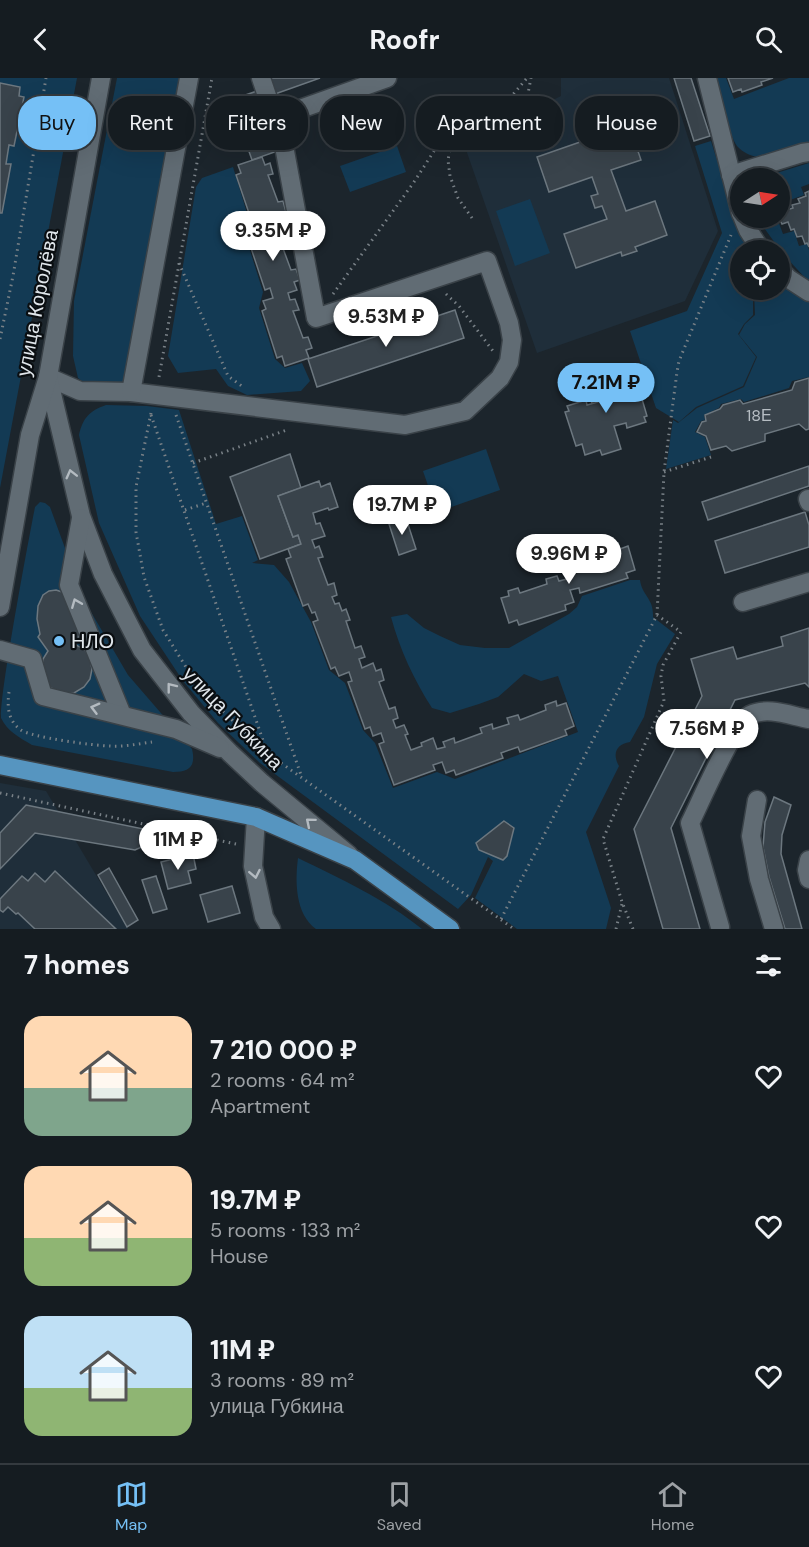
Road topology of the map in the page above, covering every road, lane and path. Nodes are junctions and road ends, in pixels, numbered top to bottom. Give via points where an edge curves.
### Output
1 (46, 78) edge
2 (101, 78) edge
3 (189, 78) edge
4 (212, 78) edge
5 (261, 78) edge
6 (387, 78) edge
7 (529, 78) edge
8 (707, 78) edge
9 (267, 96) edge
10 (512, 96) edge
11 (526, 96) edge
12 (308, 106) edge
13 (285, 150) edge
14 (435, 150) edge
15 (450, 150) edge
16 (809, 152) edge
17 (754, 168) edge
18 (730, 171) edge
19 (472, 218) dead end
20 (736, 228) edge
21 (179, 263) junction
22 (790, 280) edge
23 (445, 292) dead end
24 (809, 292) edge
25 (316, 318) junction
26 (0, 339) edge
27 (494, 352) dead end
28 (48, 377) junction
29 (159, 377) dead end
30 (588, 390) dead end
31 (131, 392) junction
32 (251, 393) dead end
33 (593, 404) dead end
34 (151, 413) junction
35 (159, 414) dead end
36 (168, 414) dead end
37 (287, 430) dead end
38 (711, 457) dead end
39 (193, 464) junction
40 (664, 472) junction
41 (206, 503) junction
42 (184, 510) junction
43 (81, 516) junction
44 (809, 582) edge
45 (743, 603) dead end
46 (0, 607) edge
47 (657, 615) junction
48 (0, 650) edge
49 (9, 692) dead end
50 (122, 715) junction
51 (809, 719) edge
52 (176, 729) junction
53 (230, 753) junction
54 (267, 753) junction
55 (0, 765) edge
56 (301, 776) junction
57 (0, 793) edge
58 (758, 800) dead end
59 (256, 817) junction
60 (240, 844) dead end
61 (355, 860) junction
62 (809, 860) edge
63 (809, 879) edge
64 (622, 902) junction
65 (501, 919) junction
66 (720, 927) dead end
67 (271, 929) edge
68 (450, 929) edge
69 (514, 929) edge
70 (616, 929) edge
71 (633, 929) edge
72 (774, 929) edge

1 - 26 path
2 - 28 street, улица Королёва
3 - 31 street
4 - 21 path
5 - 9 street
6 - 12 street
7 - 10 path
7 - 11 path
8 - 18 street
13 - 25 street
14 - 25 path
15 - 19 path via 450,176 458,198
16 - 17 street
20 - 40 path via 679,361
21 - 29 path
21 - 32 path via 228,376
22 - 24 street
23 - 27 path
25 - 31 street via 487,261 509,323 509,362 500,378 465,411 405,426
28 - 31 street via 80,391
43 -> 28 street, улица Губкина
28 - 46 street, улица Королёва via 30,435
30 - 33 path
34 - 35 path
34 - 42 path
34 - 54 path via 136,487 136,532 144,577 163,630 194,680
36 - 39 path via 176,415
37 - 39 path
38 - 40 path
39 - 41 path
40 - 47 path
41 - 42 path
41 - 56 path
42 - 54 path
50 -> 43 street via 69,585
53 -> 43 street, улица Губкина via 191,713 142,650 103,574
44 - 45 street
47 - 64 path via 681,632 663,665 664,701 603,839
47 - 65 path
50 -> 48 street via 43,696 32,658
49 - 52 path via 9,715 27,733 110,746 162,741
50 - 52 street
51 - 66 street via 766,711 748,715 736,729 690,823
52 - 53 street
61 -> 53 street, улица Губкина
54 - 56 path
55 - 59 main road, улица Губкина
56 - 65 path
57 - 60 path
58 - 72 street via 751,836
59 - 61 main road, улица Губкина
59 -> 67 street via 253,866 264,917
61 - 68 main road, улица Губкина
62 - 63 street
64 - 70 path
64 - 71 path
65 - 69 path

